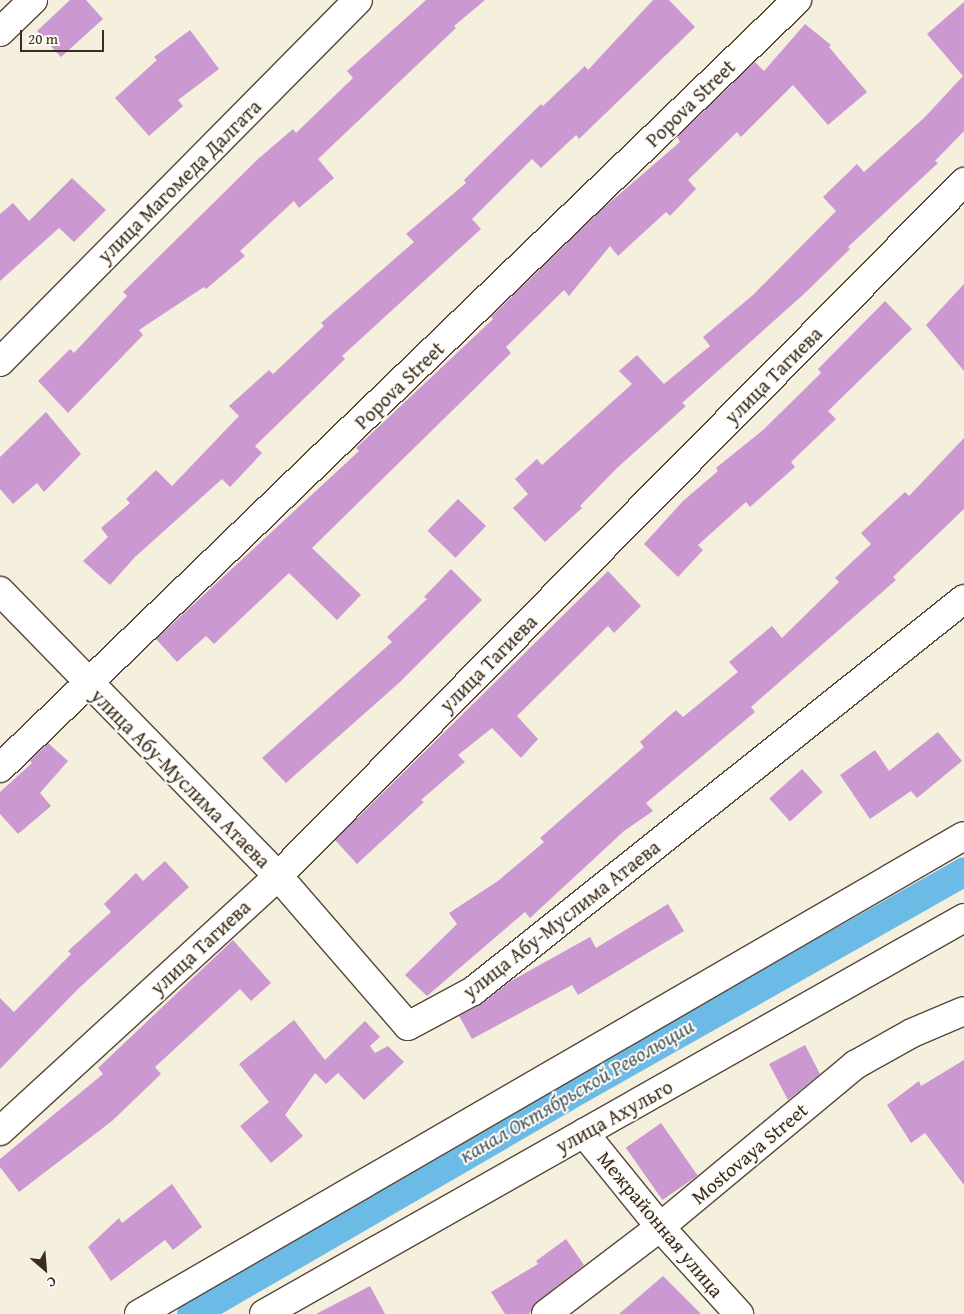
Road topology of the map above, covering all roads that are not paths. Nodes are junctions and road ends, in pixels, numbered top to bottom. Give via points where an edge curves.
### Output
1 (32, 0) edge
2 (358, 0) edge
3 (797, 0) edge
4 (0, 32) edge
5 (964, 182) edge
6 (0, 362) edge
7 (0, 591) edge
8 (964, 599) edge
9 (89, 685) junction
10 (0, 768) edge
11 (964, 836) edge
12 (278, 876) junction
13 (964, 918) edge
14 (964, 1011) edge
15 (0, 1131) edge
16 (584, 1133) junction
17 (660, 1227) junction
18 (139, 1314) edge
19 (264, 1314) edge
20 (546, 1314) edge
21 (739, 1314) edge

1 - 4 street
2 - 6 street, улица Магомеда Далгата
3 - 9 street, Popova Street
5 - 12 street, улица Тагиева
7 - 9 street, улица Абу-Муслима Атаева
8 - 12 street, улица Абу-Муслима Атаева via 473,991 408,1026
9 - 10 street, Popova Street
9 - 12 street, улица Абу-Муслима Атаева
11 - 18 street
12 - 15 street, улица Тагиева
13 - 16 street, улица Ахульго
14 - 17 street, Mostovaya Street via 912,1033 855,1065
16 - 17 street, Межрайонная улица
16 - 19 street, улица Ахульго
17 - 20 street, Mostovaya Street
17 - 21 street, Межрайонная улица

